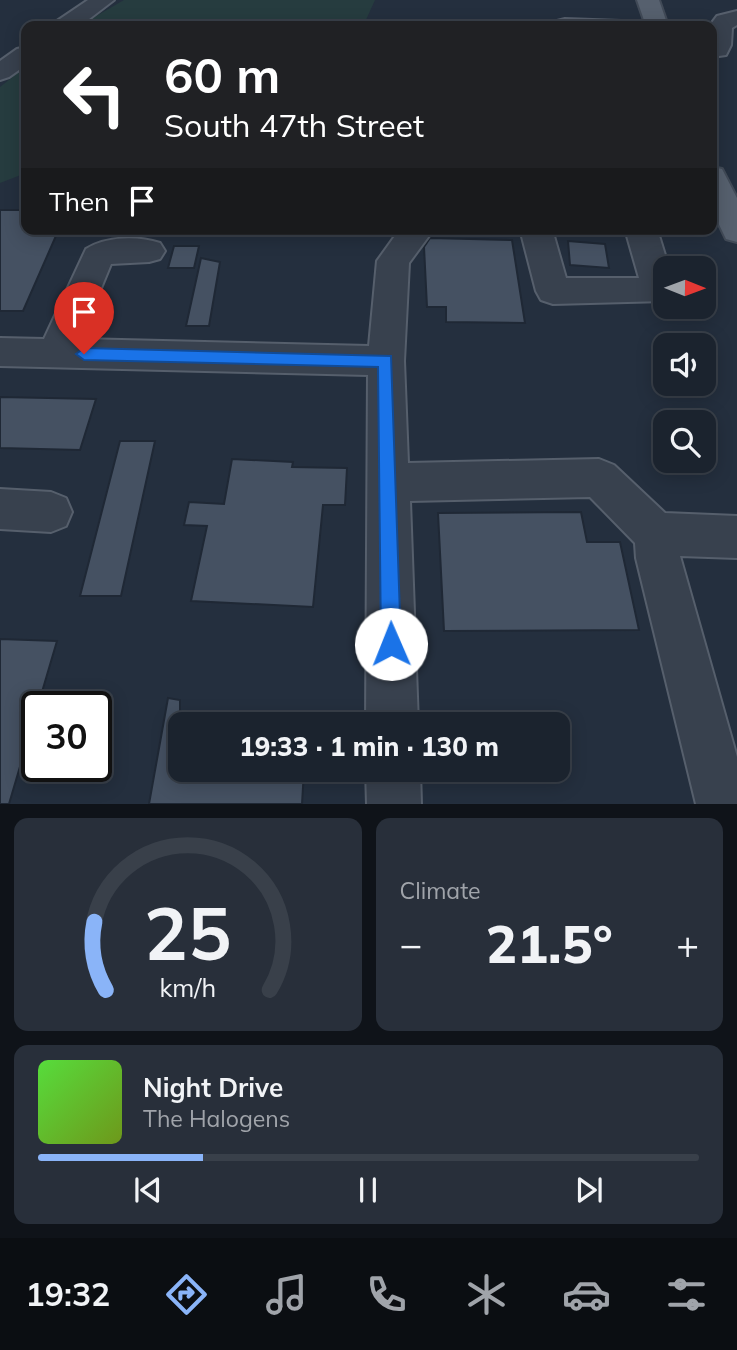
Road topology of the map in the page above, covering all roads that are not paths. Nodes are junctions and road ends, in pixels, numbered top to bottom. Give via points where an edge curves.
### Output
1 (103, 0) edge
2 (648, 0) edge
3 (737, 18) edge
4 (72, 21) edge
5 (655, 21) edge
6 (717, 50) edge
7 (21, 57) edge
8 (0, 72) edge
9 (717, 187) edge
10 (737, 232) edge
11 (413, 235) edge
12 (538, 235) edge
13 (643, 235) edge
14 (149, 251) dead end
15 (0, 352) edge
16 (56, 353) junction
17 (386, 361) junction
18 (388, 482) junction
19 (0, 509) edge
20 (51, 512) dead end
21 (656, 534) junction
22 (737, 537) edge
23 (392, 712) edge
24 (393, 782) edge
25 (394, 804) edge
26 (723, 804) edge

1 - 4 street
2 - 5 main road
3 - 6 street via 721,23
7 - 8 street
9 - 10 main road
11 - 17 street via 393,261
12 - 13 street via 553,291 659,290
14 - 16 street via 107,251 98,257
15 - 16 street
16 - 17 street
17 - 18 street
18 - 21 street via 599,478
18 - 23 street
19 - 20 street
21 - 22 street
21 - 26 street via 658,558
24 - 25 street

